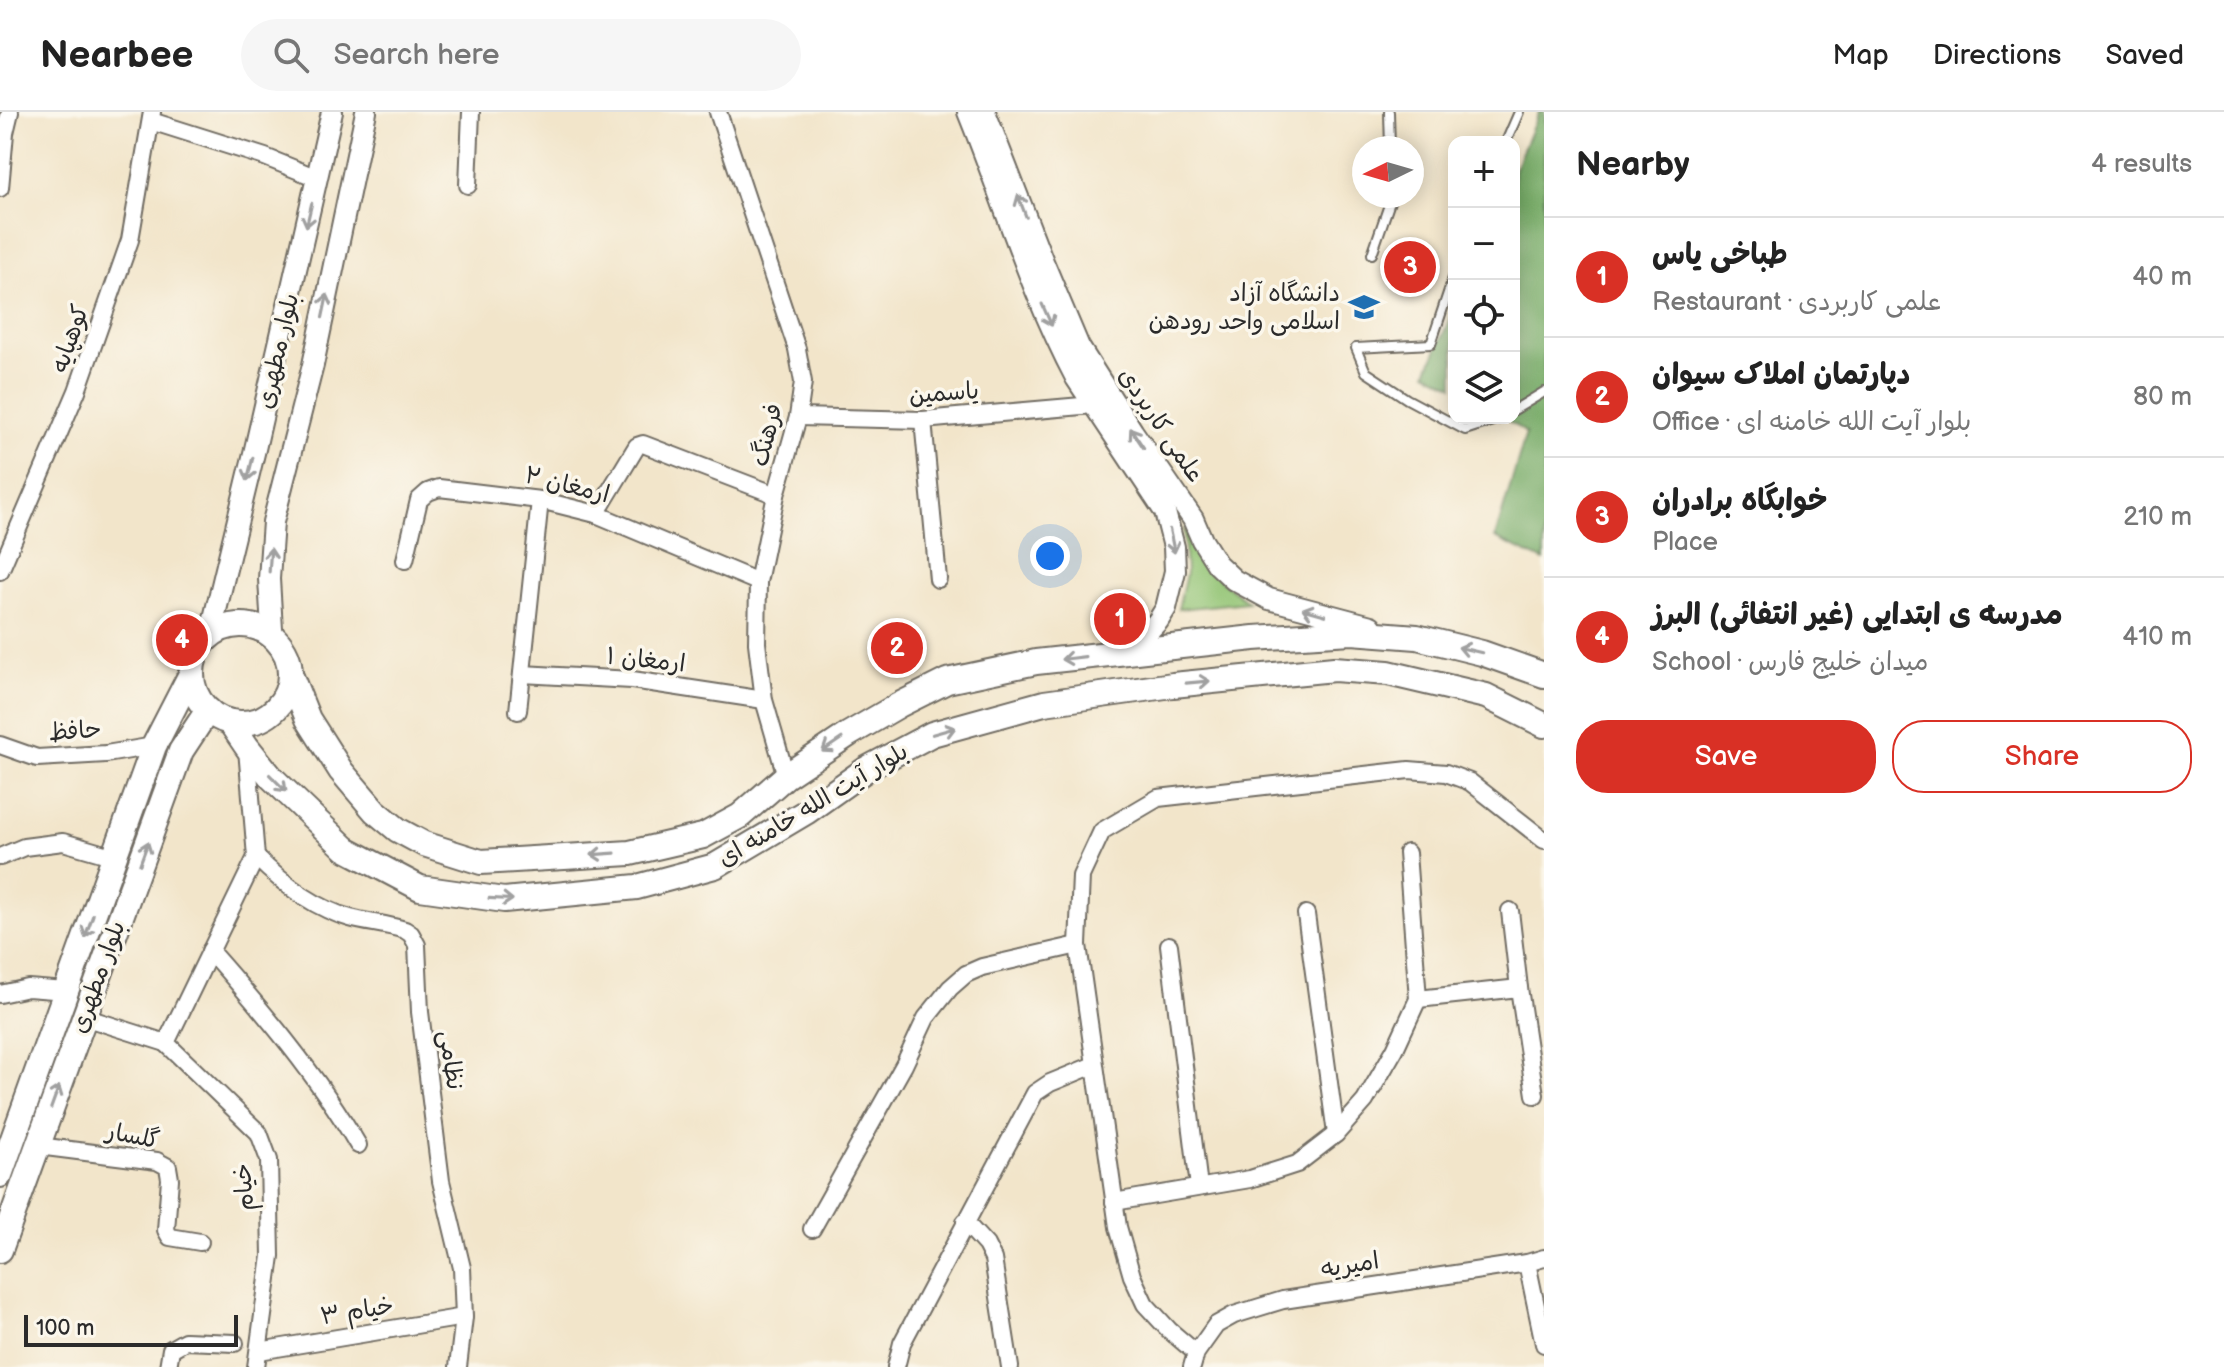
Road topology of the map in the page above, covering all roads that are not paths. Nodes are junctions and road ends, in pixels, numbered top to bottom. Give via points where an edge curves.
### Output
1 (10, 112) edge
2 (332, 112) edge
3 (366, 112) edge
4 (471, 112) edge
5 (718, 112) edge
6 (1389, 112) edge
7 (1519, 112) edge
8 (152, 117) edge
9 (980, 119) edge
10 (1390, 136) edge
11 (1509, 136) edge
12 (317, 178) junction
13 (468, 185) dead end
14 (0, 188) edge
15 (1388, 208) edge
16 (1372, 254) dead end
17 (1036, 269) junction
18 (1452, 280) edge
19 (1544, 392) edge
20 (1093, 405) junction
21 (1520, 406) edge
22 (798, 417) junction
23 (923, 420) junction
24 (1448, 421) edge
25 (1454, 424) edge
26 (1484, 424) edge
27 (776, 495) junction
28 (540, 500) junction
29 (596, 514) junction
30 (405, 560) dead end
31 (0, 571) edge
32 (938, 579) dead end
33 (758, 582) junction
34 (210, 635) junction
35 (274, 637) junction
36 (1417, 637) junction
37 (1129, 652) junction
38 (192, 672) junction
39 (290, 674) junction
40 (522, 674) junction
41 (1544, 675) edge
42 (764, 700) junction
43 (208, 710) junction
44 (518, 711) dead end
45 (230, 722) junction
46 (1544, 725) edge
47 (0, 745) edge
48 (154, 746) junction
49 (247, 747) junction
50 (786, 776) junction
51 (1544, 840) edge
52 (1407, 853) dead end
53 (0, 857) edge
54 (115, 857) junction
55 (256, 857) junction
56 (1510, 911) dead end
57 (1306, 914) dead end
58 (1078, 945) junction
59 (1169, 945) dead end
60 (210, 951) junction
61 (1519, 988) junction
62 (66, 991) junction
63 (0, 994) edge
64 (1418, 999) junction
65 (84, 1017) junction
66 (166, 1043) junction
67 (1094, 1065) junction
68 (1535, 1095) dead end
69 (1336, 1134) junction
70 (358, 1145) dead end
71 (38, 1146) junction
72 (0, 1175) edge
73 (1199, 1187) junction
74 (1114, 1202) junction
75 (965, 1222) junction
76 (812, 1229) dead end
77 (200, 1242) dead end
78 (0, 1250) edge
79 (1544, 1258) edge
80 (1527, 1263) junction
81 (464, 1317) junction
82 (235, 1343) dead end
83 (1544, 1344) edge
84 (257, 1359) edge
85 (1194, 1360) edge
86 (168, 1367) edge
87 (458, 1367) edge
88 (896, 1367) edge
89 (1010, 1367) edge

1 - 14 street
2 - 12 street, بلوار مطهری
35 -> 3 street, بلوار مطهری via 269,579 273,522 313,365
4 - 13 street
5 - 22 street, فرهنگ via 797,349 803,382
6 - 10 lane
7 - 11 lane
8 - 12 street
8 - 31 street, کوهپایه via 130,240 77,391
9 - 17 street, علمی کاربردی
12 -> 34 street, بلوار مطهری
15 - 16 lane
17 -> 20 street, علمی کاربردی via 1065,357
36 -> 17 street, علمی کاربردی via 1269,599 1217,564 1193,519 1087,361
18 - 24 lane via 1431,344 1356,348 1366,372
19 - 21 lane
20 - 23 street, یاسمین
20 -> 37 street, علمی کاربردی via 1165,512 1174,547 1175,571 1166,608
22 - 23 street, یاسمین
22 - 27 street, فرهنگ
23 - 32 street
25 - 26 lane via 1465,430
27 - 29 street via 643,444
27 - 33 street, فرهنگ
28 - 29 street, ارمغان ۲
28 - 30 street, ارمغان ۲ via 439,488 428,492 419,500
28 - 40 street
29 - 33 street, ارمغان ۲
33 - 42 street, فرهنگ via 757,643
34 - 35 main road via 235,624 263,629
34 - 38 main road via 194,658
35 - 39 main road via 286,654
36 - 37 main road, بلوار آیت الله خامنه ای via 1352,632
41 -> 36 main road, بلوار آیت الله خامنه ای
37 -> 50 main road, بلوار آیت الله خامنه ای via 1036,662 947,681 886,712
38 - 43 main road via 193,686
38 - 48 main road, بلوار مطهری
39 - 45 main road via 282,702 272,713 245,723
50 -> 39 main road, بلوار آیت الله خامنه ای via 740,816 703,836 630,853 481,862 424,844 375,811 308,719
40 - 42 street, ارمغان ۱ via 632,680
40 - 44 street
42 - 50 street, فرهنگ
43 - 45 main road
65 -> 43 main road, بلوار مطهری via 181,751
45 - 49 main road, بلوار آیت الله خامنه ای
49 -> 46 main road, بلوار آیت الله خامنه ای via 346,849 420,888 504,900 637,887 715,866 868,768 932,734 1044,703 1334,669 1388,673 1486,696
47 - 48 street, حافظ via 37,758
48 - 54 main road, بلوار مطهری
49 - 55 street
51 - 58 street via 1470,782 1446,773 1409,770 1158,798 1102,831 1081,876
52 - 64 street
53 - 54 street via 24,847 63,842
54 -> 62 main road, بلوار مطهری
55 - 60 street
55 - 81 street, نظامی via 315,903 349,918 405,930 417,945 441,1181 462,1268
56 - 61 street
57 - 69 street
58 - 67 street
58 - 76 street via 982,967 950,988 926,1018
59 - 73 street
60 - 66 street
60 - 70 street via 261,1008
61 - 64 street
61 - 68 street
62 - 63 street via 28,988
62 - 72 main road, بلوار مطهری
64 - 69 street via 1365,1101
65 - 66 street, خیام
71 -> 65 main road, بلوار مطهری
66 - 84 street, خیام via 259,1133 269,1160 271,1256
67 - 74 street
67 - 75 street via 1035,1093
69 - 73 street via 1297,1164
71 - 77 street, گلسار via 157,1161 168,1167 166,1230 170,1237
71 - 78 main road, بلوار مطهری
73 - 74 street
74 - 85 street via 1132,1276 1145,1304
75 - 88 street via 902,1343
75 - 89 street via 993,1259
79 - 80 street, امیریه
80 - 83 street
80 - 85 street, امیریه via 1283,1300 1216,1325
81 - 84 street, خیام ۳
81 - 87 street, نظامی
82 - 86 street via 185,1341 171,1349

